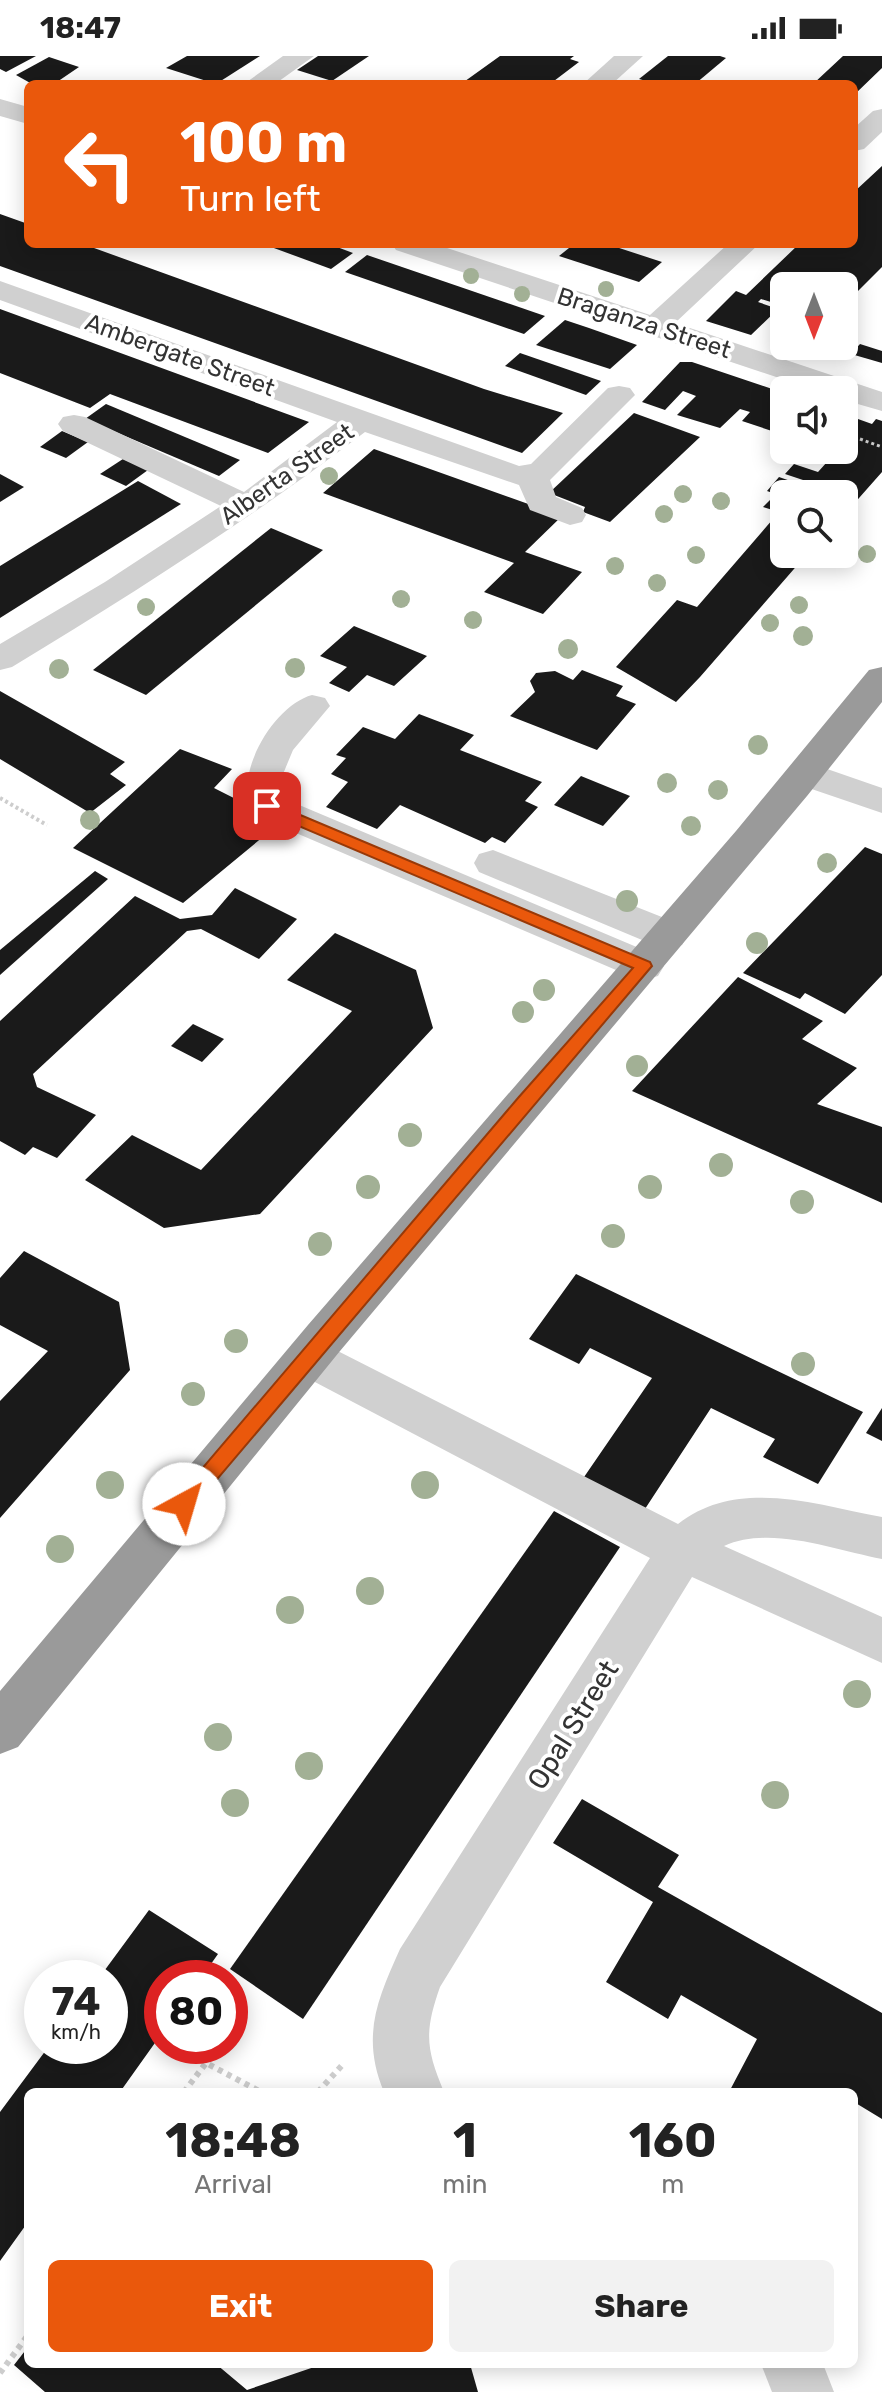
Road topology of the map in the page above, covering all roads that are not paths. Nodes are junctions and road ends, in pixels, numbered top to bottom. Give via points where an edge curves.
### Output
1 (301, 56) edge
2 (630, 56) edge
3 (263, 80) edge
4 (601, 80) edge
5 (0, 107) edge
6 (24, 115) edge
7 (882, 117) edge
8 (858, 139) edge
9 (418, 248) edge
10 (741, 248) edge
11 (0, 290) edge
12 (654, 327) junction
13 (619, 395) dead end
14 (882, 402) edge
15 (359, 421) junction
16 (74, 424) dead end
17 (532, 475) junction
18 (245, 505) junction
19 (570, 515) dead end
20 (0, 659) edge
21 (882, 678) edge
22 (312, 706) dead end
23 (807, 774) junction
24 (882, 801) edge
25 (493, 863) dead end
26 (656, 951) junction
27 (308, 1357) junction
28 (882, 1538) edge
29 (682, 1550) junction
30 (882, 1641) edge
31 (0, 1730) edge
32 (413, 2088) edge
33 (794, 2368) edge
34 (803, 2392) edge

1 - 3 street
2 - 4 street
5 - 6 street
7 - 8 street
9 - 12 street, Braganza Street
10 - 12 street
11 - 15 street, Ambergate Street
12 - 14 street, Braganza Street
13 - 17 street
15 - 17 street, Alberta Street via 517,476
15 - 18 street, Alberta Street
16 - 18 street
17 - 19 street via 542,503
18 - 20 street, Alberta Street
21 - 23 highway
22 - 26 street via 277,745 264,774 267,806
23 - 24 street
23 - 26 highway
25 - 26 street
26 - 27 highway
27 - 29 street
27 - 31 highway
28 - 29 street, Opal Street via 749,1517 713,1526
29 - 30 street
29 - 32 street, Opal Street via 420,1968 401,2015 402,2060
33 - 34 street

